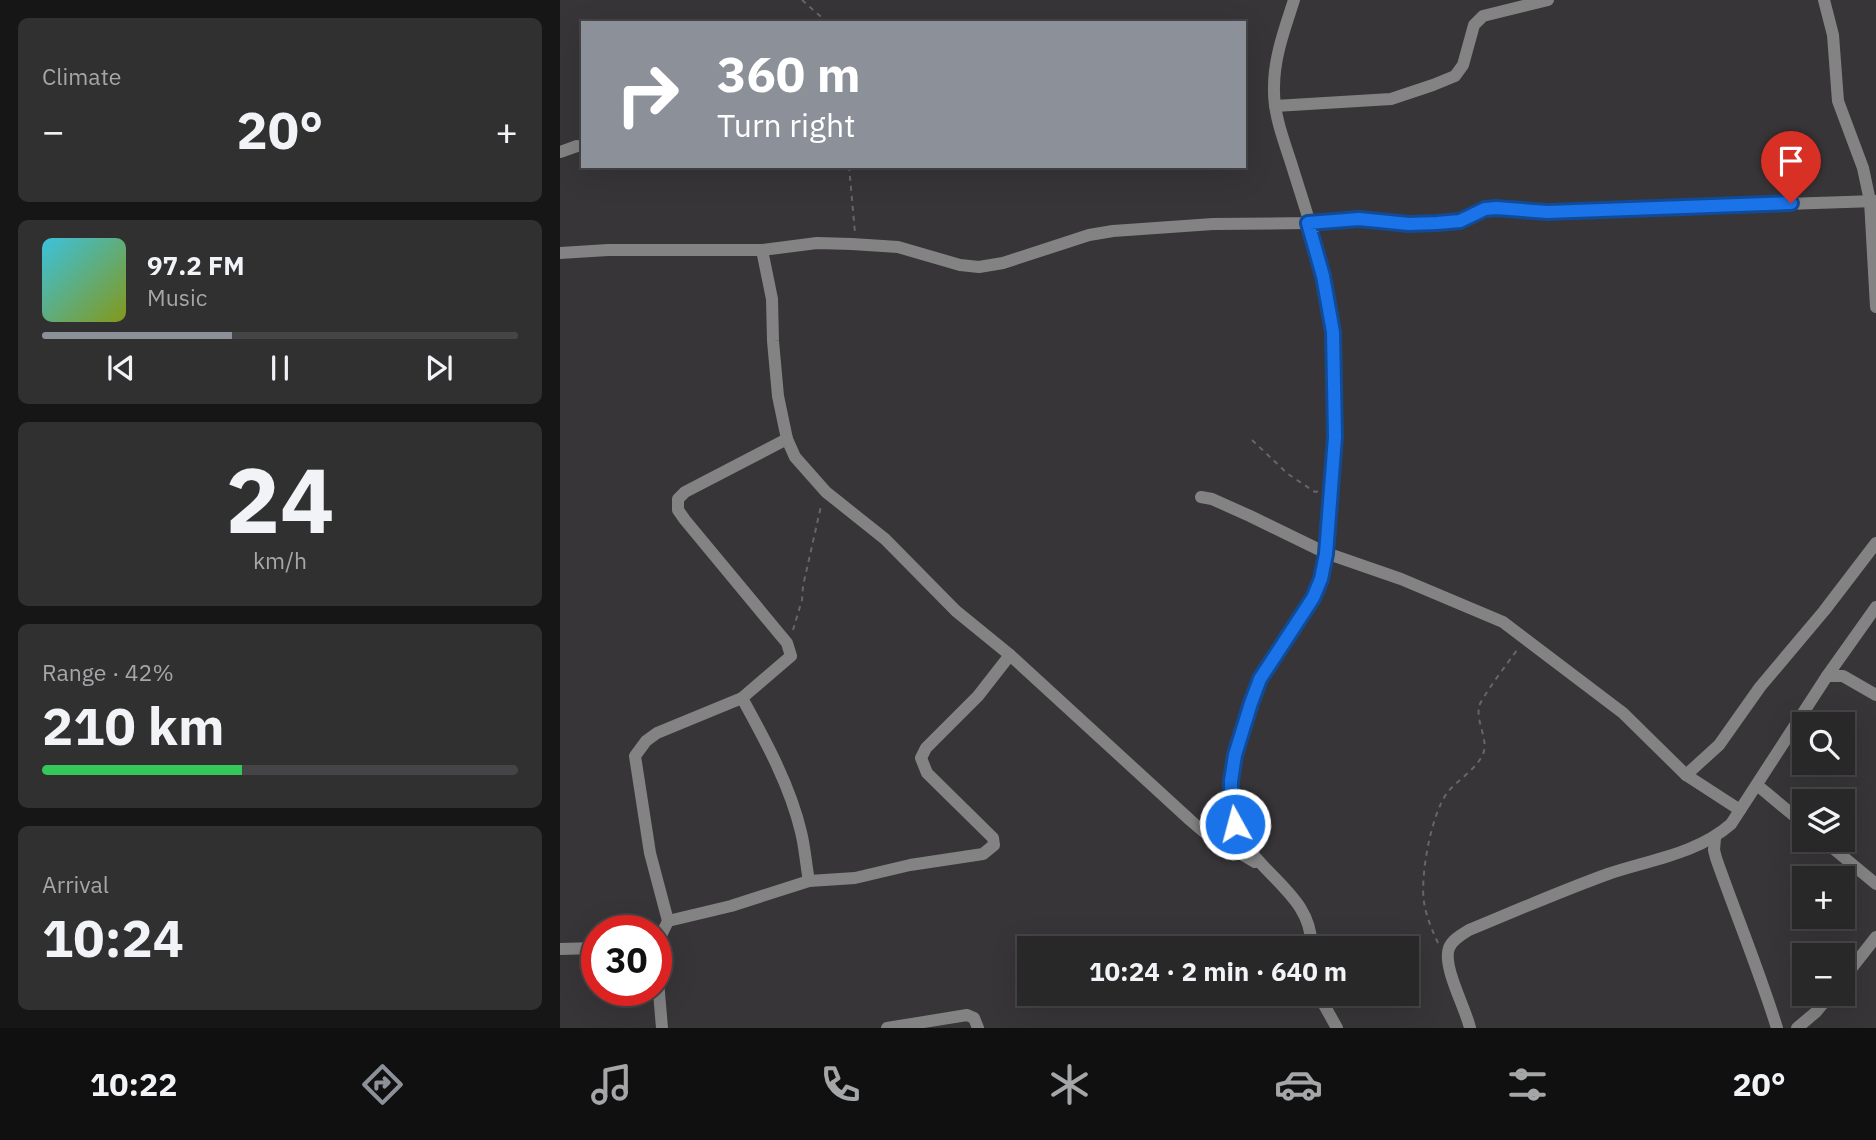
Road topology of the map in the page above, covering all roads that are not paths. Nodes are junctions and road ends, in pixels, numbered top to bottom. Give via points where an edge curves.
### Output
1 (1294, 0) edge
2 (1548, 0) edge
3 (1824, 0) edge
4 (1275, 106) junction
5 (577, 146) dead end
6 (560, 152) edge
7 (1873, 201) edge
8 (1308, 223) junction
9 (762, 250) junction
10 (560, 253) edge
11 (1876, 307) edge
12 (787, 439) junction
13 (1201, 497) dead end
14 (1876, 543) edge
15 (1326, 554) junction
16 (1876, 607) edge
17 (1010, 655) junction
18 (1827, 676) junction
19 (1876, 695) edge
20 (742, 698) junction
21 (1686, 775) junction
22 (1757, 785) junction
23 (1740, 810) junction
24 (1792, 814) edge
25 (1715, 838) junction
26 (1837, 852) edge
27 (1259, 864) junction
28 (809, 881) junction
29 (1876, 884) edge
30 (666, 915) edge
31 (672, 920) edge
32 (1311, 936) edge
33 (1876, 937) edge
34 (581, 948) edge
35 (560, 949) edge
36 (1855, 964) edge
37 (660, 1006) edge
38 (1325, 1006) edge
39 (1821, 1006) edge
40 (662, 1028) edge
41 (887, 1028) edge
42 (978, 1028) edge
43 (1337, 1028) edge
44 (1470, 1028) edge
45 (1777, 1028) edge
46 (1797, 1028) edge

1 - 4 street via 1277,61
2 - 4 street via 1483,16 1474,25 1463,65 1455,76 1433,85 1391,99
3 - 7 street via 1833,35 1838,101
4 - 8 street
5 - 6 street
7 - 8 street via 1547,212 1496,208 1460,221 1437,223 1359,219
7 - 11 street
8 - 9 street via 1213,224 1089,234 979,267 898,247 817,243
8 - 15 street via 1333,332 1335,437
9 - 10 street
9 - 12 street
12 - 17 street via 795,457 827,492
12 - 20 street via 685,492 677,505 791,650 789,660
13 - 15 street
14 - 21 street via 1719,745
15 - 21 street via 1401,579 1503,622 1623,713
15 - 27 street via 1313,598 1260,679 1235,755 1231,809
16 - 18 street
17 - 27 street via 1189,820
17 - 28 street via 922,758 927,774 993,838 991,850 855,878
18 - 19 street via 1843,676
18 - 22 street
20 - 28 street via 792,802
20 - 30 street via 657,733 635,756 650,853
21 - 23 street
22 - 23 street
22 - 24 street
23 - 25 street
25 - 44 street via 1610,874 1457,937 1447,961
25 - 45 street via 1716,858
26 - 29 street
27 - 32 street via 1304,912
28 - 31 street
33 - 36 street
34 - 35 street
37 - 40 street
38 - 43 street
39 - 46 street
41 - 42 street via 967,1015

